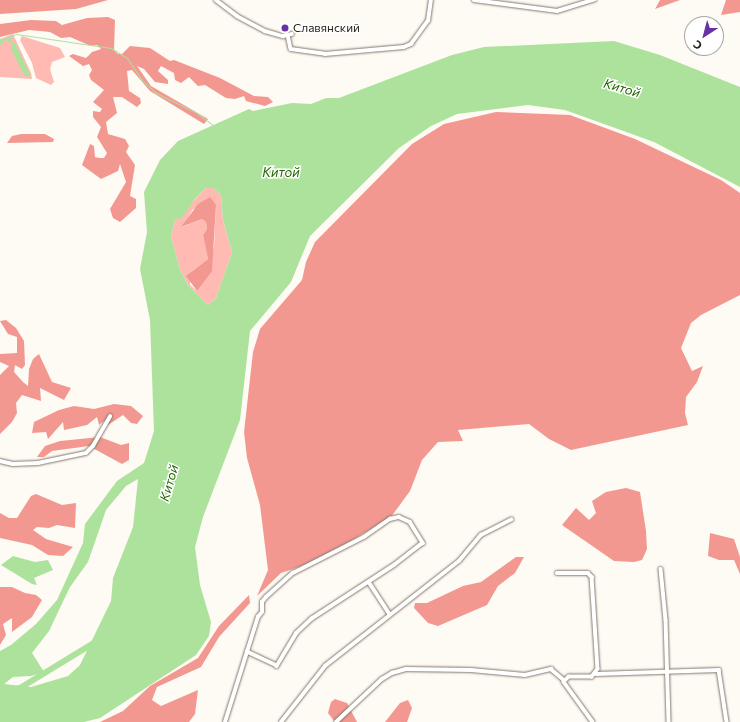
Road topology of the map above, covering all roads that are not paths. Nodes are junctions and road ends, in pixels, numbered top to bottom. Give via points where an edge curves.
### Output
1 (216, 0) edge
2 (432, 0) edge
3 (474, 0) edge
4 (594, 0) edge
5 (110, 416) dead end
6 (0, 462) edge
7 (511, 520) dead end
8 (661, 569) dead end
9 (558, 573) dead end
10 (369, 582) junction
11 (389, 613) junction
12 (247, 652) junction
13 (666, 672) junction
14 (596, 674) junction
15 (564, 680) junction
16 (225, 722) edge
17 (281, 722) edge
18 (336, 722) edge
19 (593, 722) edge
20 (668, 722) edge
21 (727, 722) edge

1 - 2 street via 236,16 265,31 288,35 291,49 325,54 382,50 411,44 428,21
3 - 4 street via 557,11
5 - 6 street via 93,446 86,452 38,463
7 - 11 street via 481,536 459,561
8 - 13 street via 666,620
9 - 14 street via 588,573 592,577 598,662
10 - 11 street
10 - 12 street via 312,619 297,633 277,666
10 - 12 street via 422,543 407,520 398,517 390,519 364,537 281,582 262,602 262,612
11 - 17 street via 323,668
12 - 16 street
13 - 14 street
13 - 20 street
13 - 21 street via 719,670
14 - 15 street via 592,677 569,677
15 - 18 street via 551,668 525,675 471,670 406,669 382,679
15 - 19 street via 565,685

